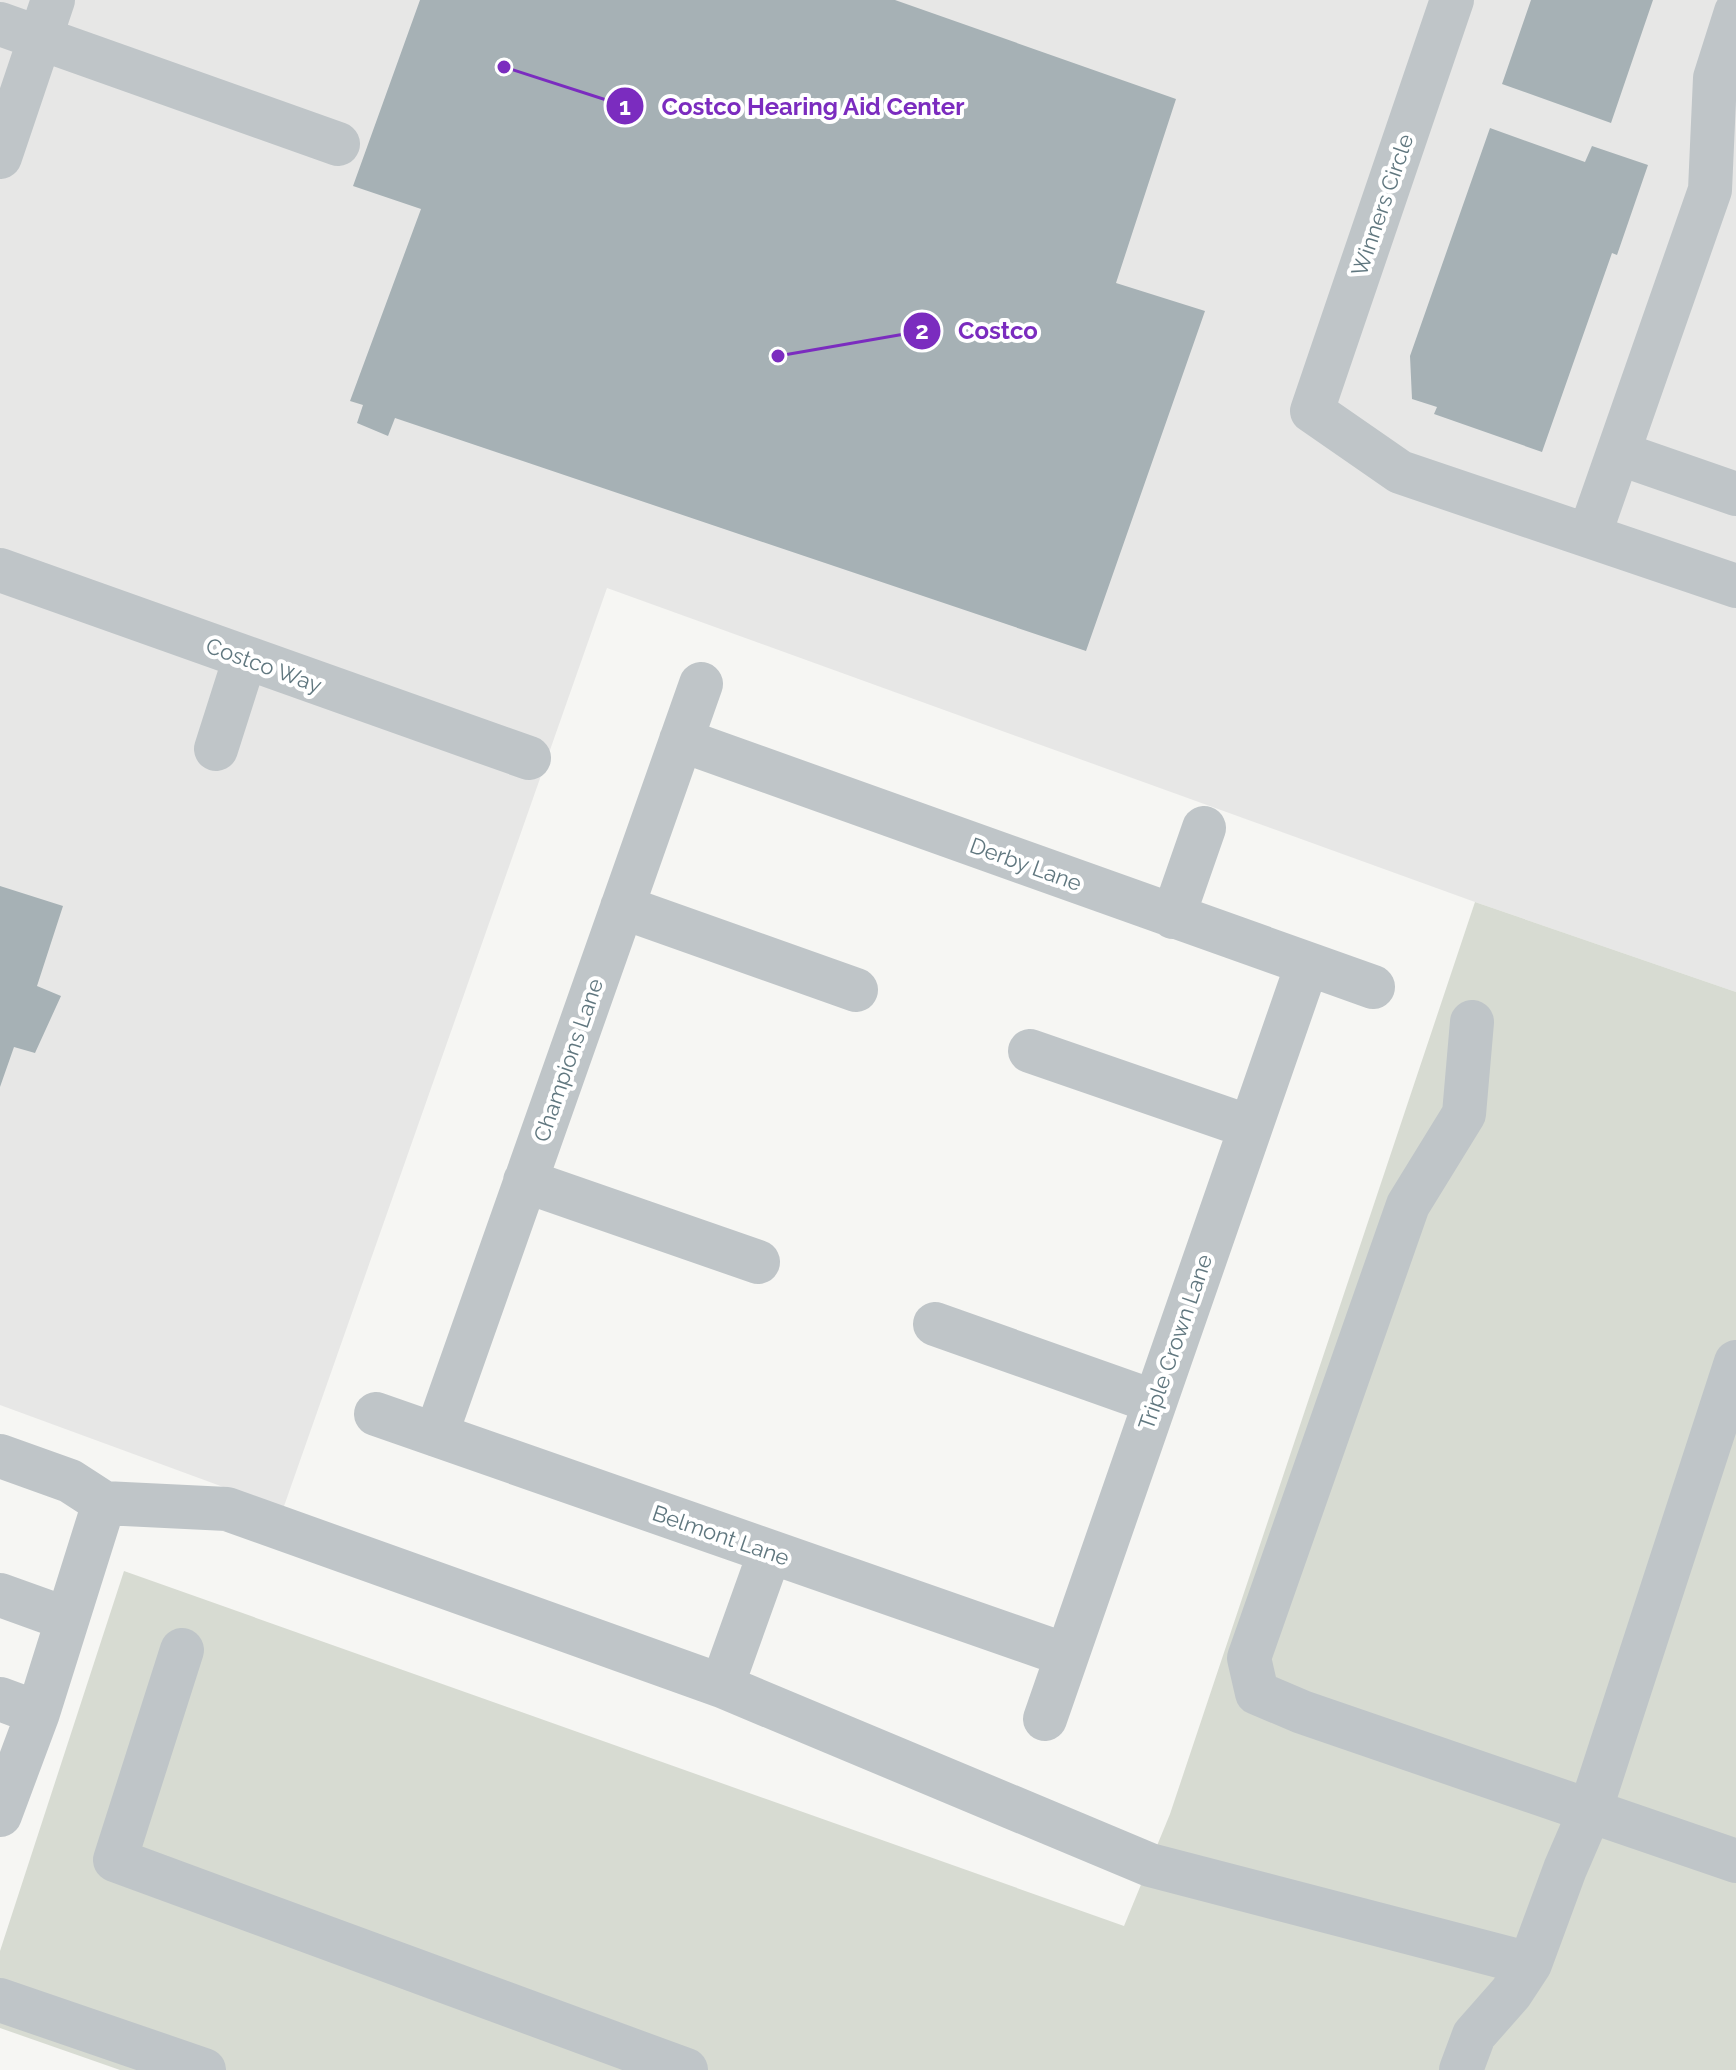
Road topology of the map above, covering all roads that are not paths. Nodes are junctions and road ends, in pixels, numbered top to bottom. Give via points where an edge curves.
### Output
1 (1452, 0) edge
2 (1736, 12) edge
3 (47, 19) edge
4 (0, 24) edge
5 (338, 144) dead end
6 (1, 153) edge
7 (1618, 453) junction
8 (1736, 494) edge
9 (1589, 536) junction
10 (0, 570) edge
11 (1736, 586) edge
12 (245, 658) junction
13 (701, 684) dead end
14 (681, 740) junction
15 (216, 749) dead end
16 (529, 758) dead end
17 (1204, 828) dead end
18 (622, 907) junction
19 (1173, 917) junction
20 (1307, 965) junction
21 (1373, 987) dead end
22 (856, 990) dead end
23 (1472, 1022) dead end
24 (1030, 1051) dead end
25 (1250, 1127) junction
26 (525, 1181) junction
27 (758, 1262) dead end
28 (935, 1324) dead end
29 (1736, 1362) edge
30 (1155, 1402) junction
31 (376, 1414) dead end
32 (436, 1435) junction
33 (0, 1456) edge
34 (104, 1503) junction
35 (770, 1552) junction
36 (0, 1595) edge
37 (67, 1619) junction
38 (182, 1650) dead end
39 (1066, 1655) junction
40 (722, 1686) junction
41 (19, 1706) edge
42 (1045, 1719) dead end
43 (1590, 1811) junction
44 (0, 1815) edge
45 (1736, 1861) edge
46 (1530, 1964) junction
47 (0, 2000) edge
48 (204, 2070) edge
49 (686, 2070) edge
50 (1461, 2070) edge

1 - 9 street, Winners Circle via 1312,411 1400,472
2 - 7 street via 1715,78 1710,190
3 - 4 street
3 - 5 street
3 - 6 street
7 - 8 street
7 - 9 street
9 - 11 street
10 - 12 street, Costco Way
12 - 15 street
12 - 16 street, Costco Way
13 - 14 street, Champions Lane
14 - 18 street, Champions Lane
14 - 19 street, Derby Lane
17 - 19 street
18 - 22 street
18 - 26 street, Champions Lane
19 - 20 street, Derby Lane
20 - 21 street, Derby Lane
20 - 25 street, Triple Crown Lane
23 - 43 street via 1464,1114 1408,1205 1249,1658 1257,1693
24 - 25 street
25 - 30 street, Triple Crown Lane
26 - 27 street
26 - 32 street, Champions Lane
28 - 30 street
29 - 43 street
30 - 39 street, Triple Crown Lane
31 - 32 street, Belmont Lane
32 - 35 street, Belmont Lane
33 - 34 street via 70,1481
34 - 37 street
34 - 40 street via 227,1509
35 - 39 street, Belmont Lane
35 - 40 street
36 - 37 street
37 - 41 street
38 - 49 street via 115,1860
39 - 42 street, Triple Crown Lane
40 - 46 street via 1150,1865
41 - 44 street
43 - 45 street
43 - 46 street
46 - 50 street via 1474,2035
47 - 48 street

